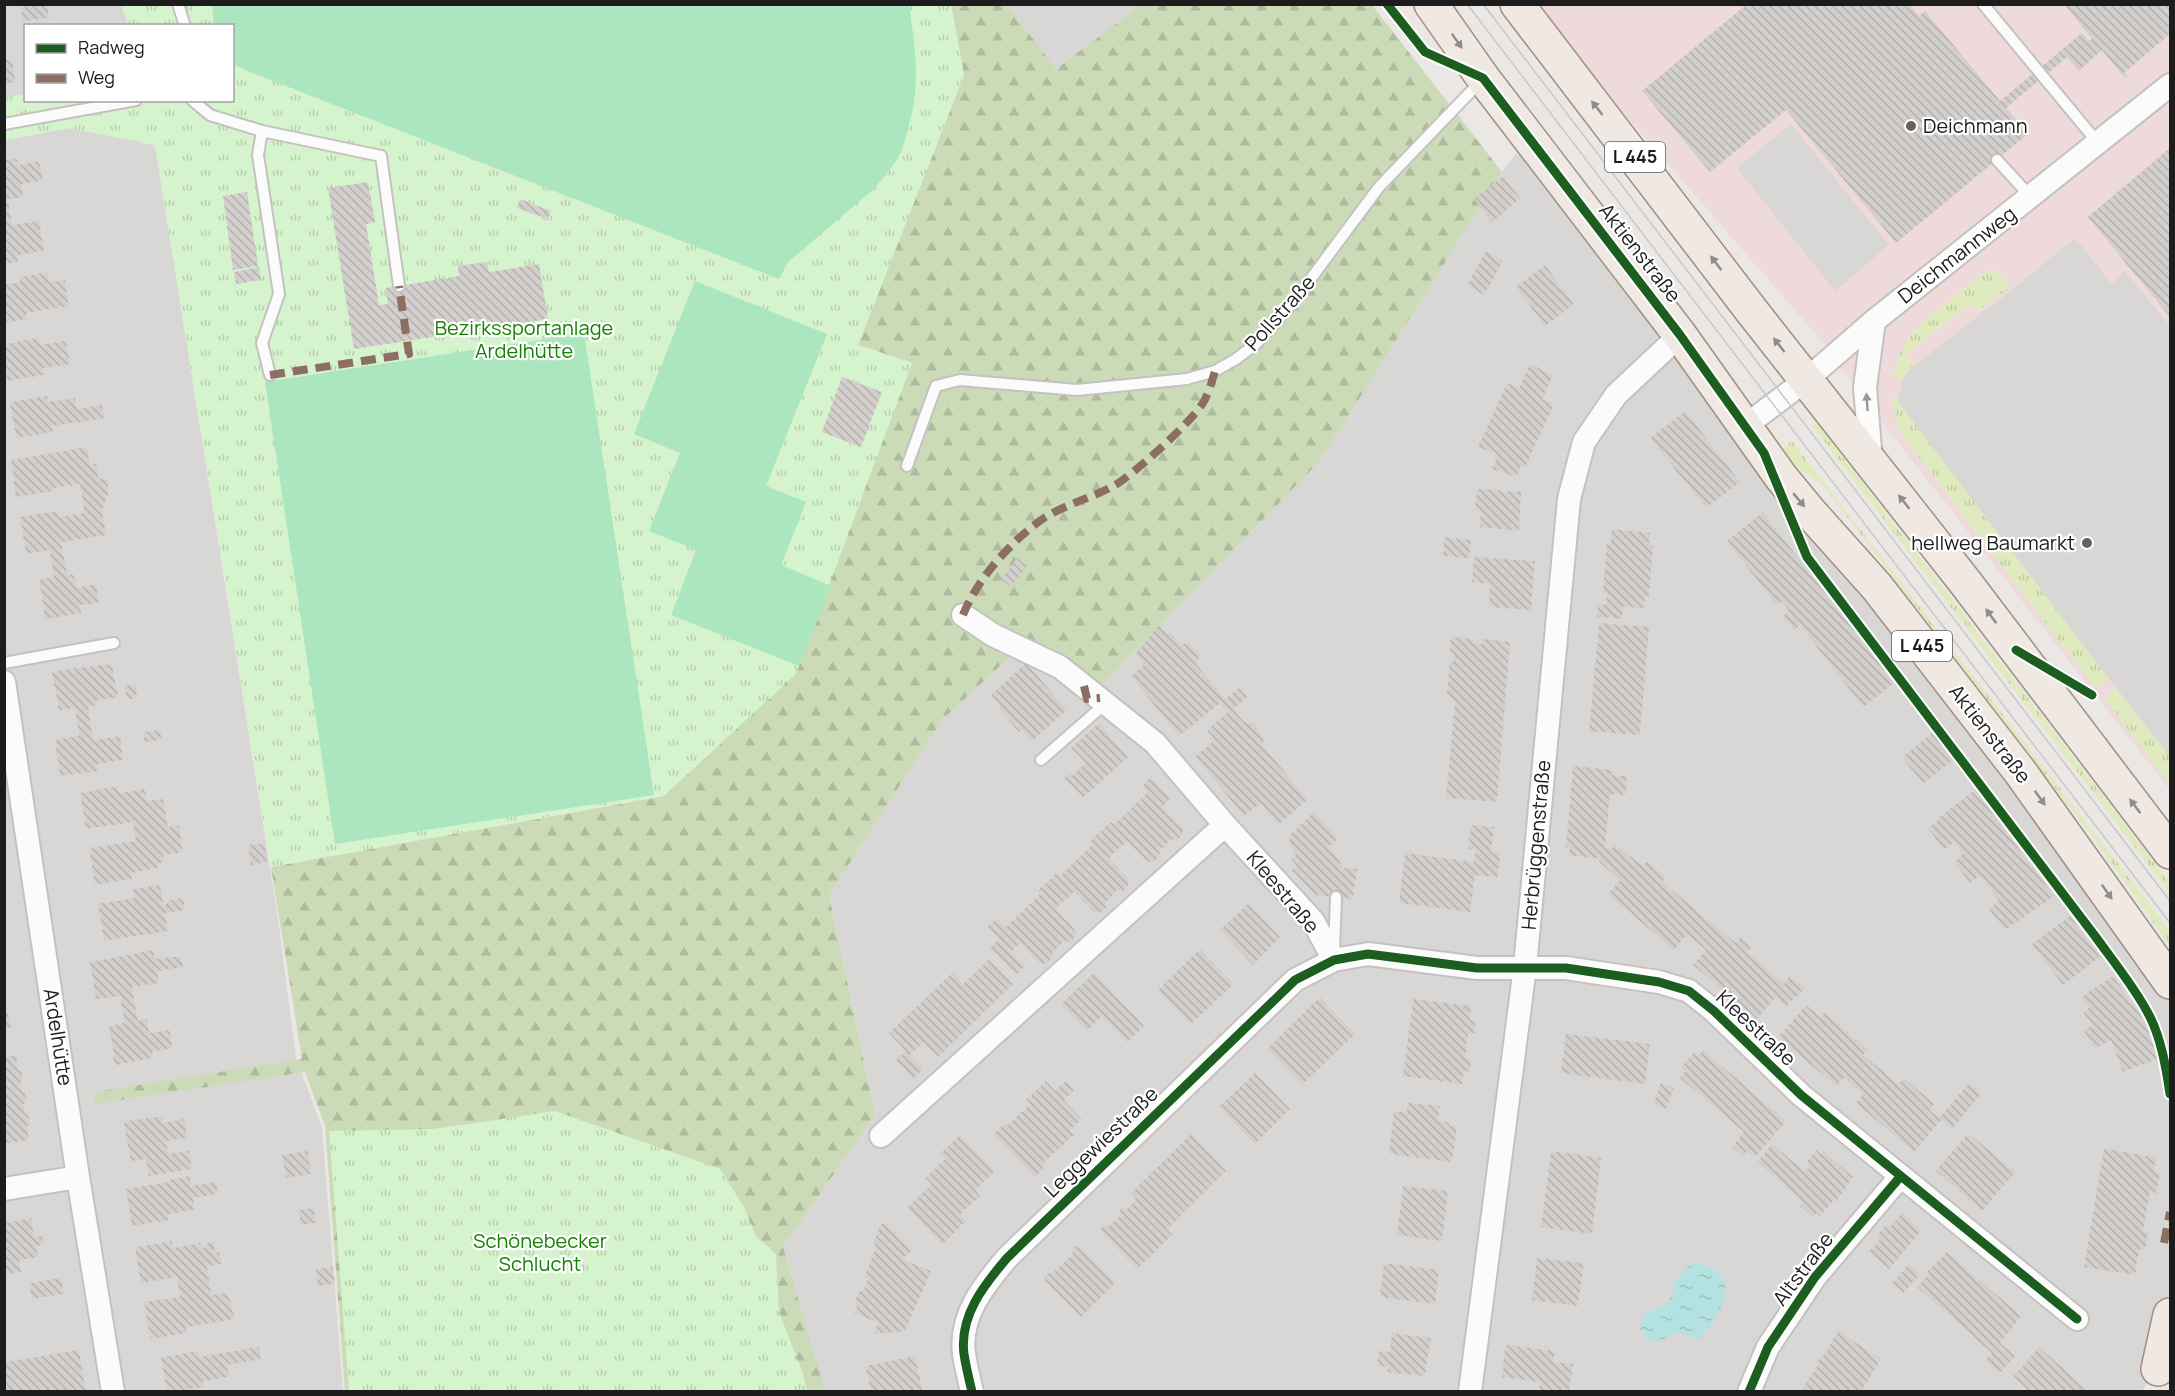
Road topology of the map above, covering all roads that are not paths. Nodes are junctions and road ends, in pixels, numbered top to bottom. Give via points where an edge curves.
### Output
1 (178, 4) edge
2 (1431, 4) edge
3 (1517, 4) edge
4 (1983, 4) edge
5 (184, 24) edge
6 (1483, 78) junction
7 (2170, 85) edge
8 (125, 102) edge
9 (194, 102) edge
10 (4, 124) edge
11 (262, 131) junction
12 (2098, 143) junction
13 (1997, 160) dead end
14 (2031, 197) junction
15 (399, 286) dead end
16 (1874, 321) junction
17 (1680, 335) junction
18 (270, 375) dead end
19 (1806, 380) junction
20 (1745, 426) junction
21 (1871, 461) junction
22 (906, 466) dead end
23 (963, 615) dead end
24 (114, 643) dead end
25 (4, 663) edge
26 (4, 682) edge
27 (1106, 703) junction
28 (7, 717) edge
29 (1041, 760) dead end
30 (1225, 825) junction
31 (2170, 852) edge
32 (1335, 897) dead end
33 (1334, 960) junction
34 (1525, 967) junction
35 (2170, 982) edge
36 (881, 1136) dead end
37 (78, 1177) junction
38 (1900, 1177) junction
39 (4, 1189) edge
40 (2170, 1315) edge
41 (2077, 1319) dead end
42 (2157, 1371) edge
43 (113, 1392) edge
44 (972, 1392) edge
45 (1470, 1392) edge
46 (1749, 1392) edge

1 - 5 lane
2 -> 6 main road, Aktienstraße / L 445
19 -> 3 main road, L 445
4 - 12 lane
6 - 17 main road, Aktienstraße / L 445
6 - 22 lane, Pollstraße via 1379,187 1295,300 1256,344 1236,359 1187,380 1077,390 960,380 936,386
7 - 12 street, Deichmannweg
8 - 10 lane
9 - 11 lane via 210,115
11 - 15 lane via 381,156
11 - 18 lane via 258,155 279,294 262,343
12 - 14 street, Deichmannweg
13 - 14 lane
14 - 16 street, Deichmannweg
16 - 19 street, Deichmannweg
21 -> 16 street via 1865,387
17 - 20 main road, Aktienstraße / L 445
17 - 34 street, Herbrüggenstraße via 1616,395 1584,442 1569,499
19 - 20 street, Deichmannweg
19 - 21 main road, L 445
20 -> 35 main road, Aktienstraße / L 445 via 1793,493 1876,587 2021,773
31 -> 21 main road, L 445
23 - 27 street, Kleestraße via 993,635 1060,667
24 - 25 lane
26 - 28 street, Ardelhütte
27 - 29 lane
27 - 30 street, Kleestraße via 1155,743
28 - 37 street, Ardelhütte
30 - 33 street, Kleestraße via 1313,921
30 - 36 street
32 - 33 lane
33 - 34 street, Kleestraße via 1368,954 1477,968
33 - 44 street, Leggewiestraße via 1295,980 994,1273 966,1321 964,1352
34 - 38 street, Kleestraße via 1578,970 1659,982 1689,991 1801,1095
34 - 45 street, Herbrüggenstraße
37 - 39 street
37 - 43 street, Ardelhütte
38 - 41 street, Kleestraße
38 - 46 street, Altstraße via 1815,1277 1768,1347
40 - 42 main road

